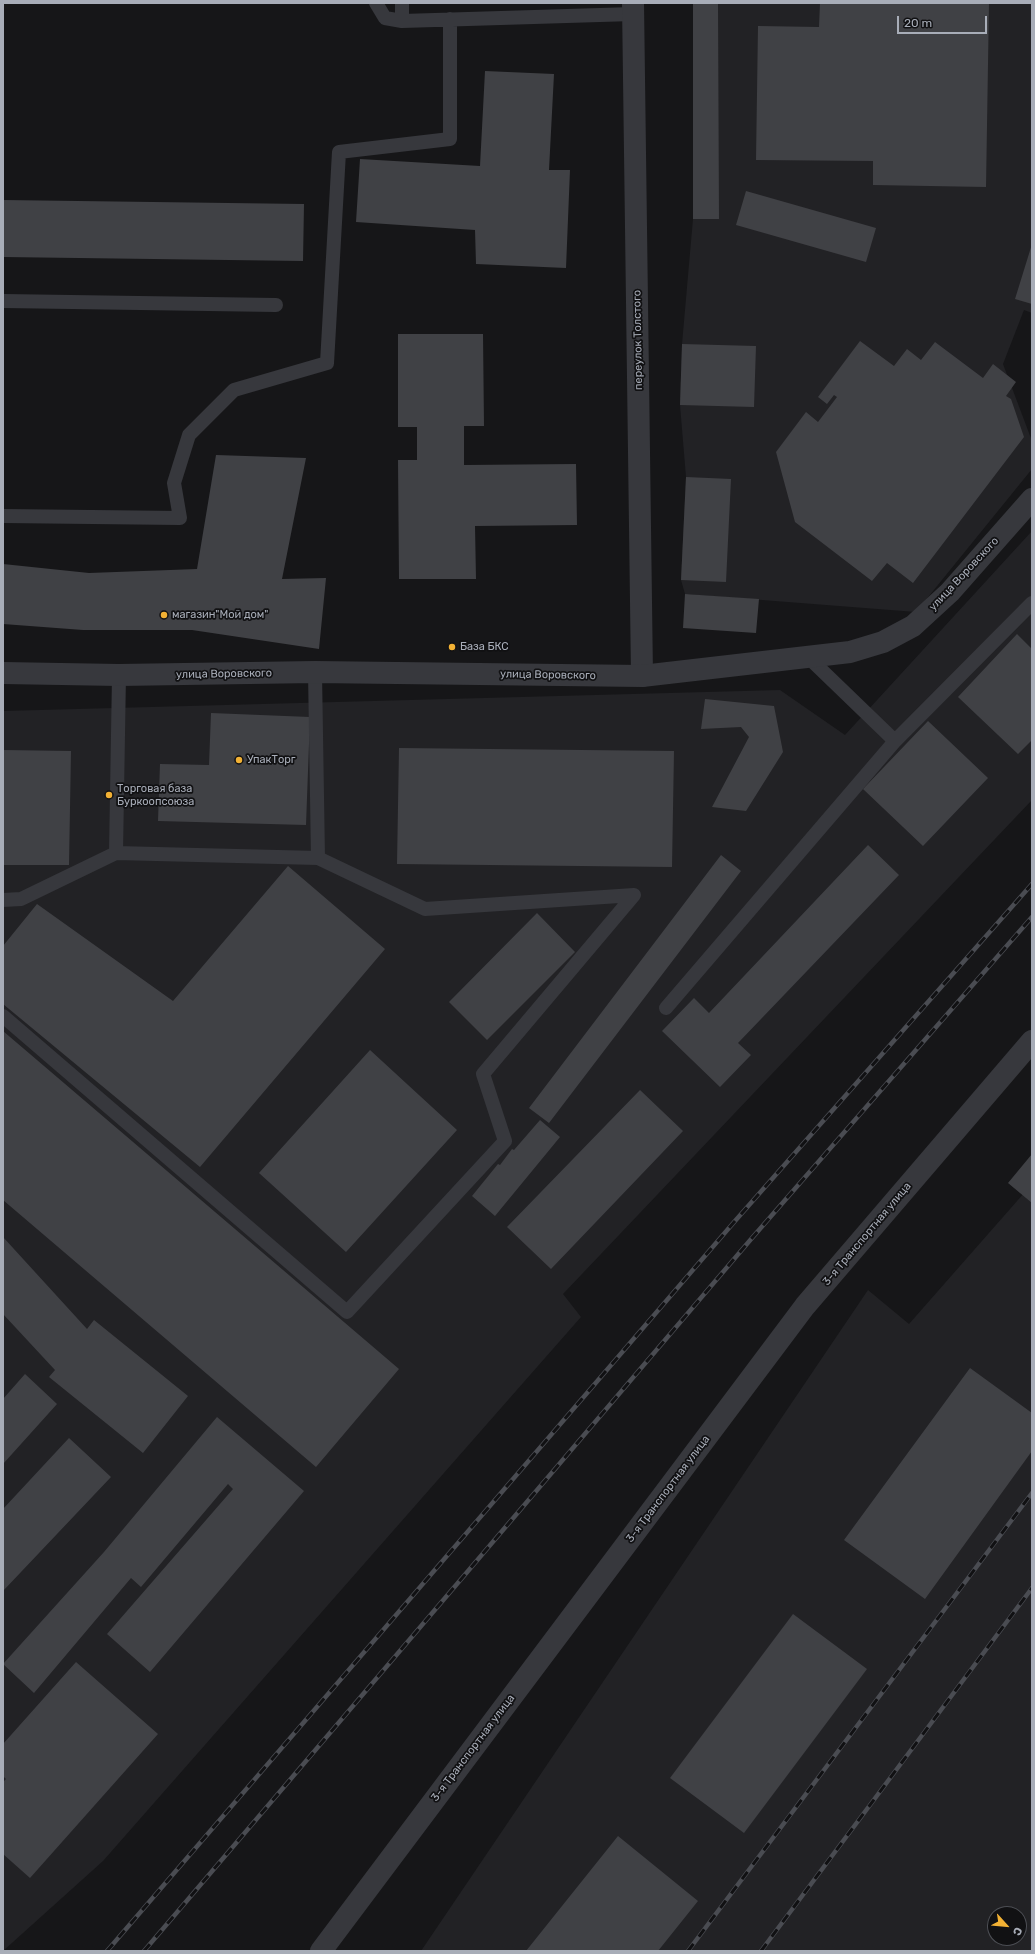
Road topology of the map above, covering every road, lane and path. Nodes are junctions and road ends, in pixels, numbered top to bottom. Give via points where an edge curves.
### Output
1 (376, 3) edge
2 (402, 3) edge
3 (633, 8) edge
4 (450, 19) junction
5 (402, 21) junction
6 (3, 301) edge
7 (276, 305) dead end
8 (1032, 499) edge
9 (3, 516) edge
10 (1032, 603) edge
11 (809, 658) junction
12 (3, 672) edge
13 (315, 672) junction
14 (120, 675) junction
15 (642, 676) junction
16 (894, 741) junction
17 (116, 853) junction
18 (318, 858) junction
19 (3, 900) edge
20 (666, 1008) dead end
21 (3, 1016) edge
22 (1032, 1041) edge
23 (320, 1951) edge

1 - 5 lane via 385,18
2 - 5 lane
3 - 4 lane
3 - 15 street, переулок Толстого
4 - 5 lane
4 - 9 lane via 450,139 339,152 327,363 234,390 189,435 174,483 180,518
6 - 7 lane
8 - 11 street, улица Воровского via 950,592 913,626 883,642 850,652
10 - 16 lane
11 - 15 street, улица Воровского
11 - 16 lane
12 - 14 street, улица Воровского
13 - 14 street, улица Воровского
13 - 15 street, улица Воровского
13 - 18 lane
14 - 17 lane
16 - 20 lane
17 - 18 lane
17 - 19 lane via 21,899
18 - 21 lane via 425,909 634,895 483,1074 505,1141 347,1312
22 - 23 street, 3-я Транспортная улица via 805,1306

